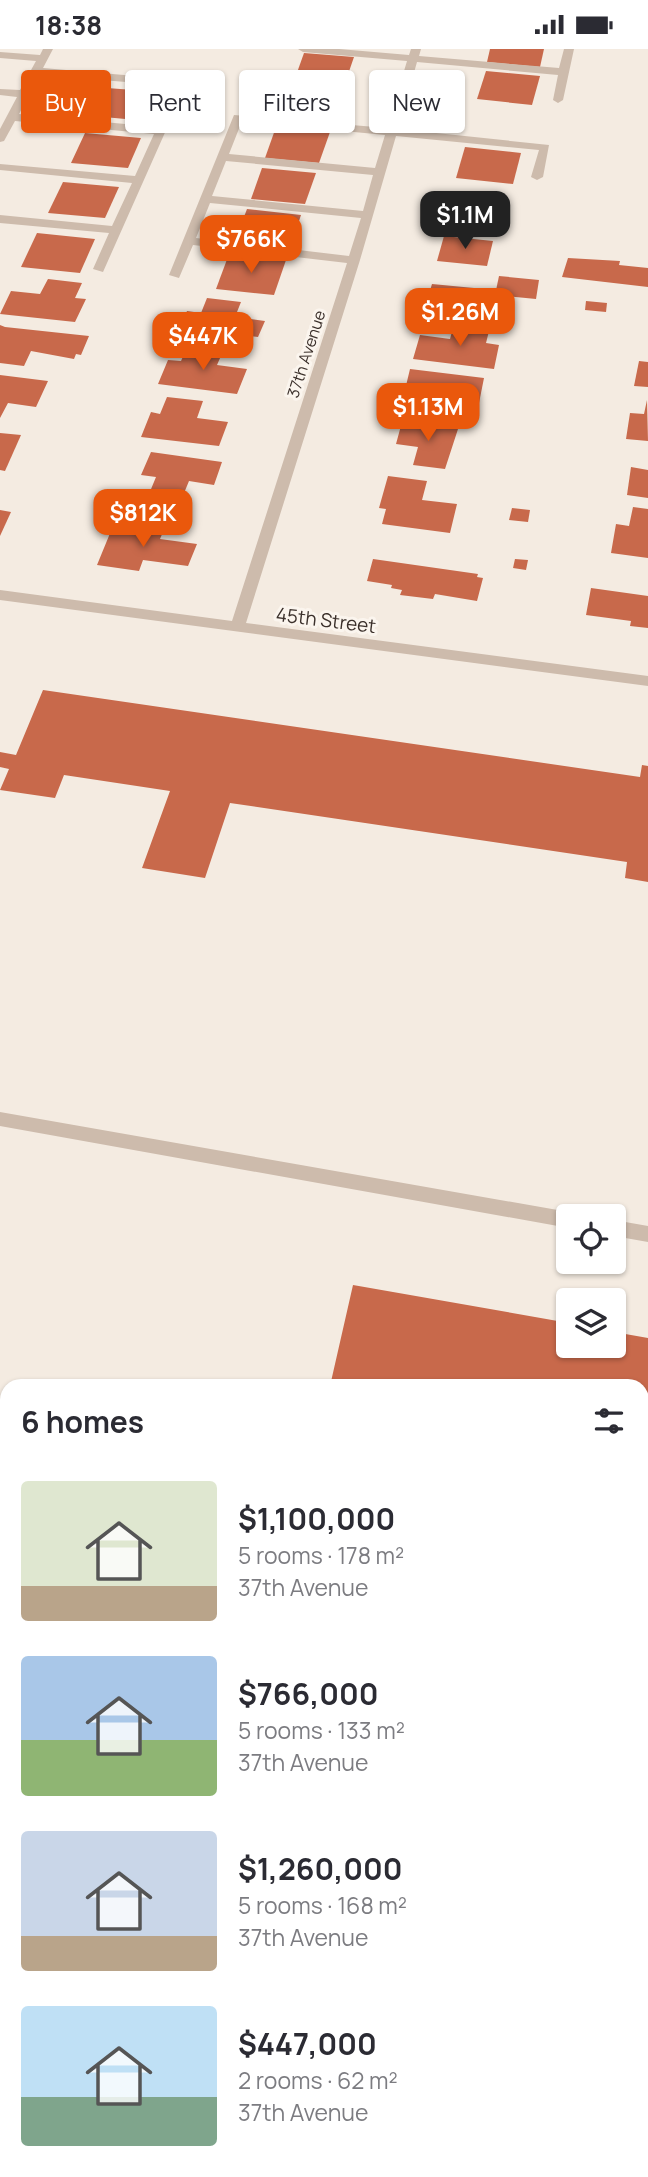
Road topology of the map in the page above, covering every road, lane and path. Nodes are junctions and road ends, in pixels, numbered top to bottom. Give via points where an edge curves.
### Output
1 (303, 49) edge
2 (569, 49) edge
3 (46, 53) edge
4 (414, 54) edge
5 (0, 55) edge
6 (37, 70) edge
7 (563, 72) junction
8 (0, 92) edge
9 (21, 94) edge
10 (21, 100) edge
11 (558, 100) dead end
12 (12, 117) junction
13 (125, 128) edge
14 (369, 130) edge
15 (160, 133) edge
16 (391, 133) edge
17 (401, 133) edge
18 (0, 139) edge
19 (222, 157) junction
20 (0, 167) edge
21 (380, 172) junction
22 (537, 177) dead end
23 (139, 180) junction
24 (206, 199) junction
25 (367, 215) junction
26 (0, 219) edge
27 (117, 230) junction
28 (189, 241) junction
29 (354, 260) junction
30 (99, 269) dead end
31 (175, 275) dead end
32 (0, 595) edge
33 (237, 628) junction
34 (648, 681) edge
35 (0, 1119) edge
36 (556, 1218) edge
37 (626, 1230) edge
38 (648, 1234) edge

1 - 4 street
2 - 7 street
3 - 5 street
3 - 6 street
4 - 7 street
7 - 11 street
8 - 9 street
10 - 12 street
12 - 13 street
12 - 18 street
14 - 19 street via 238,117
15 - 23 street
16 - 21 street, 37th Avenue
17 - 22 street via 544,147
19 - 21 street
19 - 24 street
20 - 23 street
21 - 25 street, 37th Avenue
23 - 27 street
24 - 25 street
24 - 28 street
25 - 29 street, 37th Avenue
26 - 27 street
27 - 30 street
28 - 29 street
28 - 31 street
29 - 33 street, 37th Avenue
32 - 33 street, 45th Street
33 - 34 street, 45th Street
35 - 36 street
37 - 38 street

